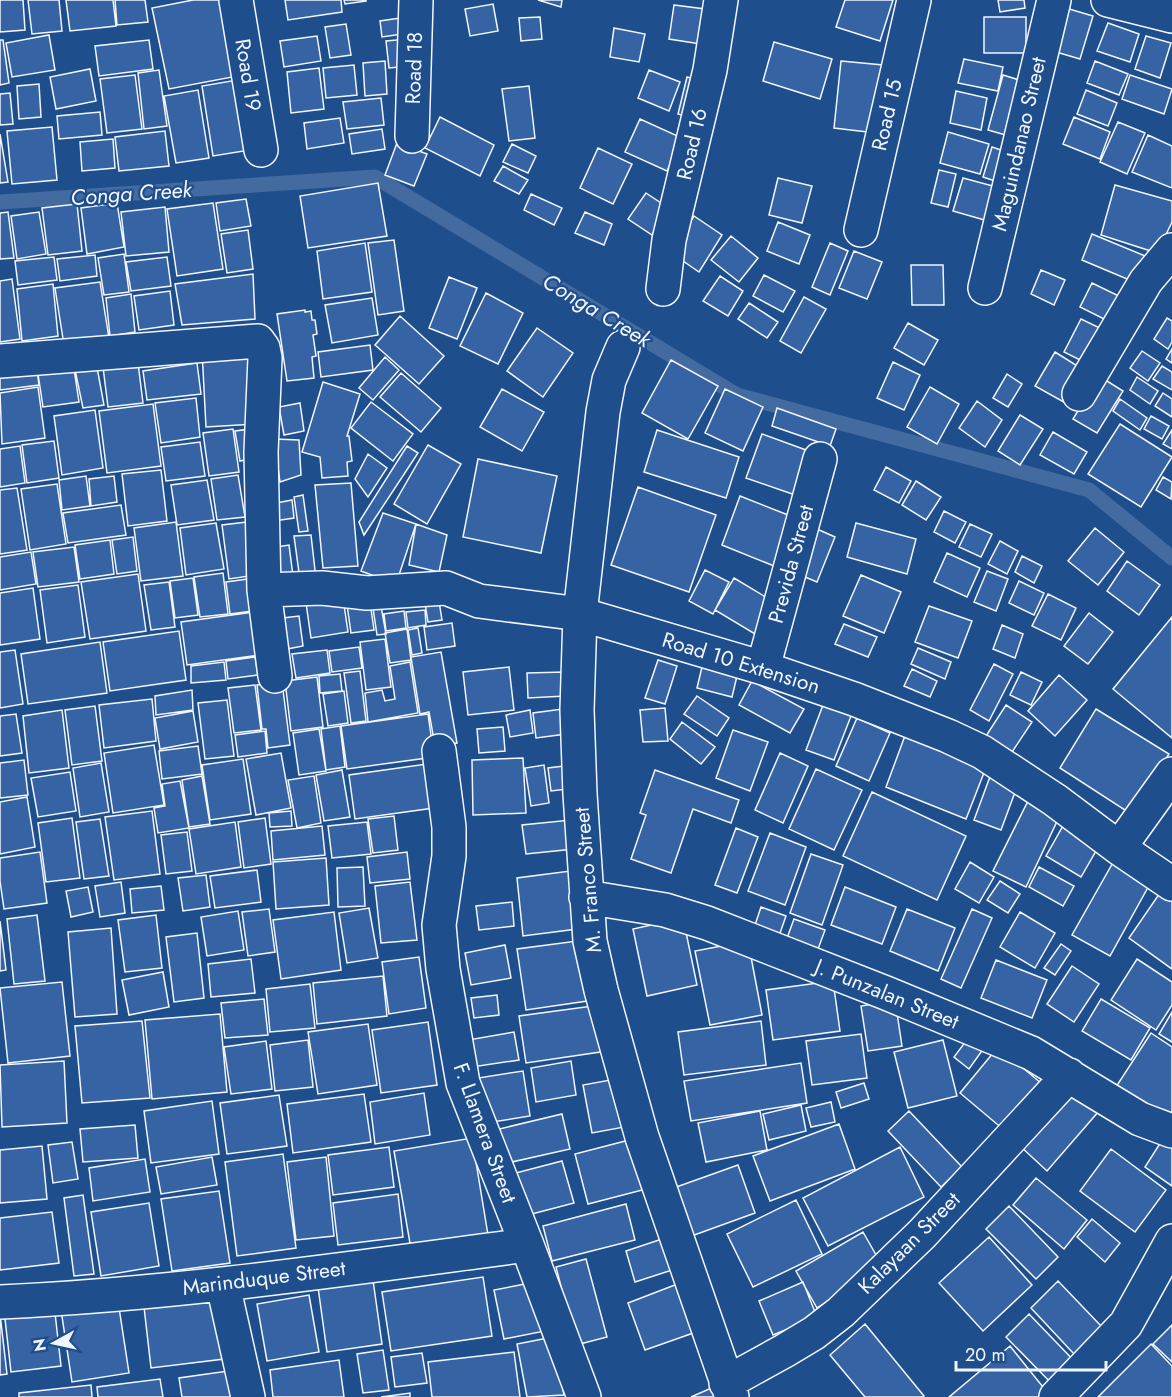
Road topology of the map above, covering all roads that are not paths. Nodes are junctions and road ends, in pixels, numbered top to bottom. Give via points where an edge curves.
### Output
1 (236, 0) edge
2 (416, 0) edge
3 (722, 0) edge
4 (914, 0) edge
5 (1054, 0) edge
6 (1108, 0) edge
7 (1172, 16) edge
8 (412, 136) dead end
9 (261, 150) dead end
10 (861, 230) dead end
11 (1172, 250) edge
12 (985, 288) dead end
13 (663, 289) dead end
14 (623, 347) dead end
15 (0, 361) edge
16 (1079, 394) dead end
17 (820, 459) dead end
18 (264, 590) junction
19 (580, 614) junction
20 (763, 668) junction
21 (275, 676) dead end
22 (439, 751) dead end
23 (1172, 774) edge
24 (1119, 849) junction
25 (1172, 884) edge
26 (586, 897) junction
27 (1070, 1075) junction
28 (1172, 1131) edge
29 (1172, 1241) edge
30 (527, 1245) junction
31 (224, 1285) junction
32 (0, 1302) edge
33 (729, 1390) edge
34 (248, 1397) edge
35 (584, 1397) edge
36 (1056, 1397) edge

1 - 9 street, Road 19
2 - 8 street, Road 18
3 - 13 street, Road 16 via 710,70 669,240
4 - 10 street, Road 15
5 - 12 street, Maguindanao Street
6 - 7 street
11 - 16 street via 1146,281
14 - 19 street, M. Franco Street via 609,380 603,412
15 - 18 street via 258,341 265,358 261,452
17 - 20 street, Previda Street
18 - 19 street, Road 10 Extension via 322,588 367,593 446,588 479,601
18 - 21 street
19 - 20 street, Road 10 Extension
19 - 26 street, M. Franco Street via 577,710
20 - 24 street, Road 10 Extension via 854,699 973,748 1055,800
22 - 30 street, F. Llamera Street via 449,856 439,925 451,1024 463,1083
23 - 24 street
24 - 25 street, Road 10 Extension
26 - 27 street, J. Punzalan Street via 665,910 707,923 1031,1053
26 - 33 street, M. Franco Street via 590,941 601,990 642,1137
27 - 28 street, J. Punzalan Street via 1140,1119
27 - 33 street, Kalayaan Street via 922,1234 841,1312
29 - 36 street via 1126,1324
30 - 31 street, Marinduque Street
30 - 35 street, F. Llamera Street
31 - 32 street, Marinduque Street
31 - 34 street

